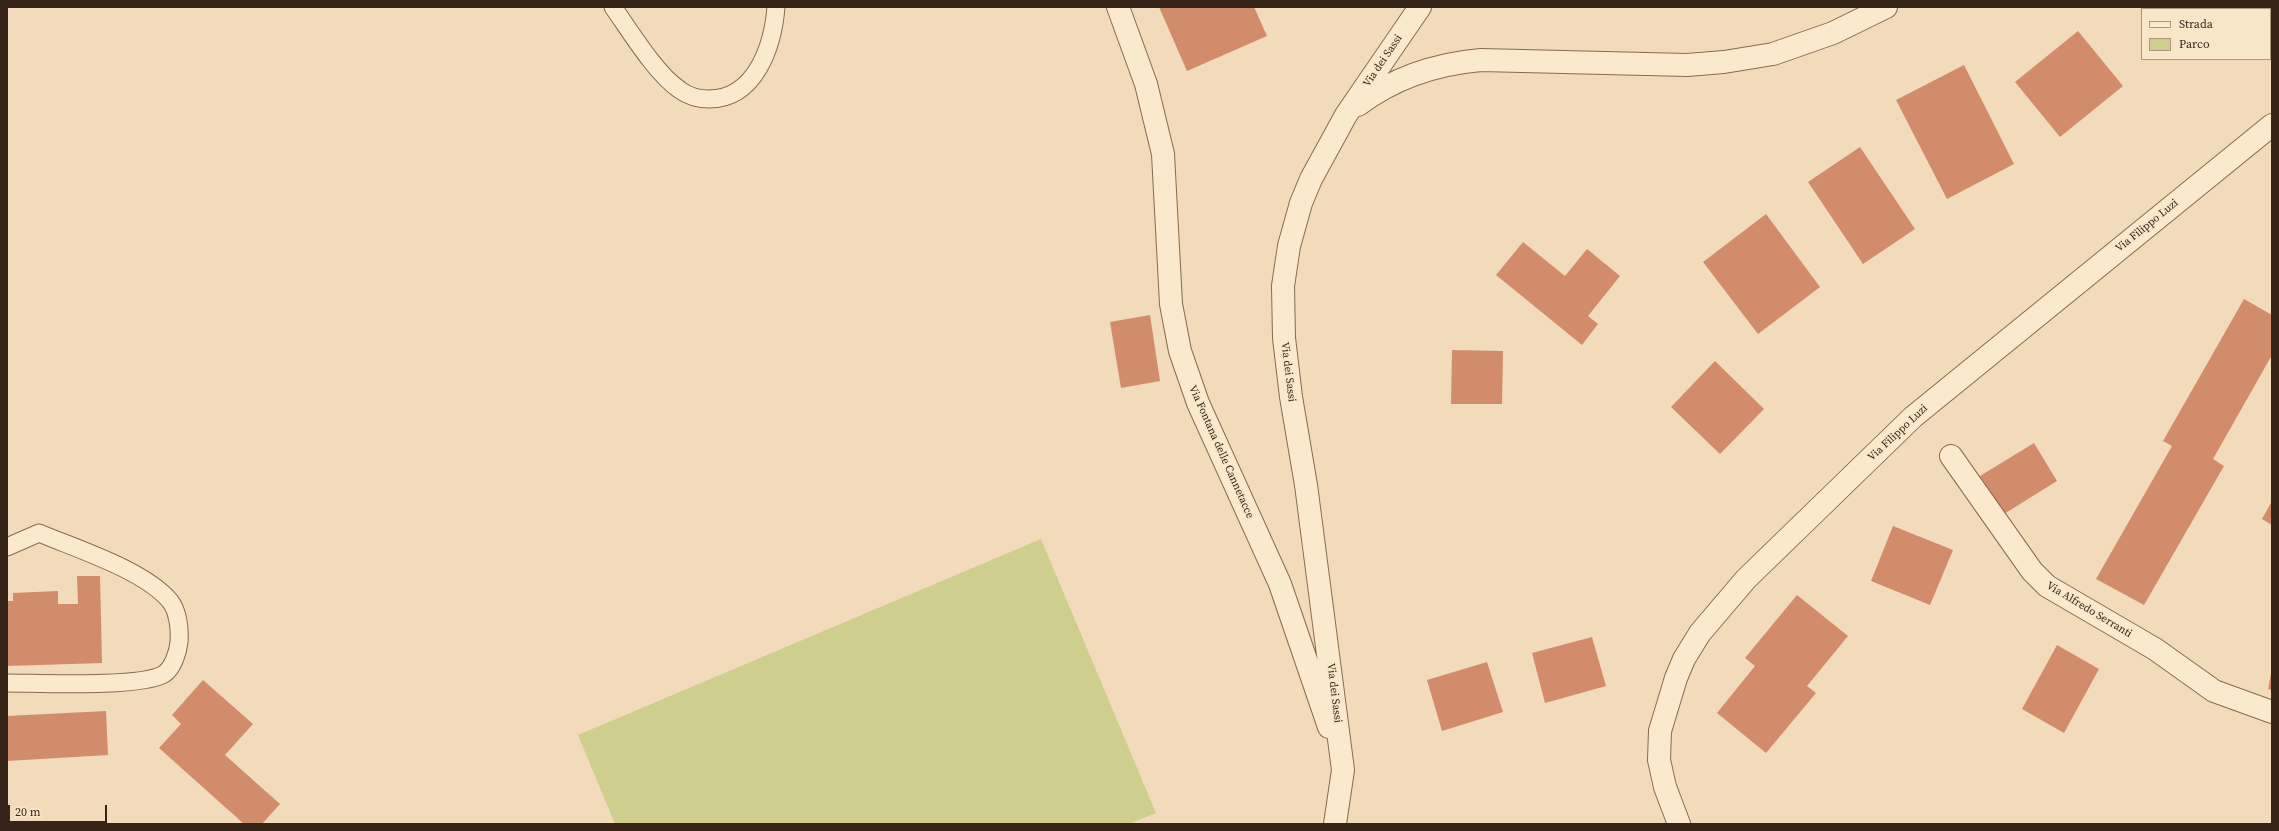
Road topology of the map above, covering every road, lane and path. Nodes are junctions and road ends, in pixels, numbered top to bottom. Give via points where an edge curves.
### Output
1 (612, 7) edge
2 (776, 7) edge
3 (1118, 7) edge
4 (1420, 7) edge
5 (1886, 7) edge
6 (1346, 115) junction
7 (2272, 125) edge
8 (1951, 456) dead end
9 (7, 547) edge
10 (7, 683) edge
11 (2272, 712) edge
12 (1343, 770) junction
13 (1335, 824) edge
14 (1679, 824) edge

1 - 2 lane via 660,72 679,90 690,96 714,99 737,90 756,72 770,44
3 - 12 street, Via Fontana delle Cannetacce via 1146,84 1163,154 1171,304 1180,351 1198,403 1280,584
4 - 6 street, Via dei Sassi
5 - 6 street via 1833,33 1773,54 1724,62 1687,65 1481,60 1435,66 1390,83
6 - 12 street, Via dei Sassi via 1323,155 1301,203 1289,246 1282,312 1291,397 1306,485
7 - 14 street, Via Filippo Luzi via 1914,417 1746,579 1700,633 1676,678 1660,731 1659,760 1665,787
8 - 11 street, Via Alfredo Serranti via 2032,571 2047,586 2155,649 2214,691
9 - 10 lane via 39,532 127,571 153,585 171,602 180,634 178,650 171,665 164,673 151,678 116,682
12 - 13 street

